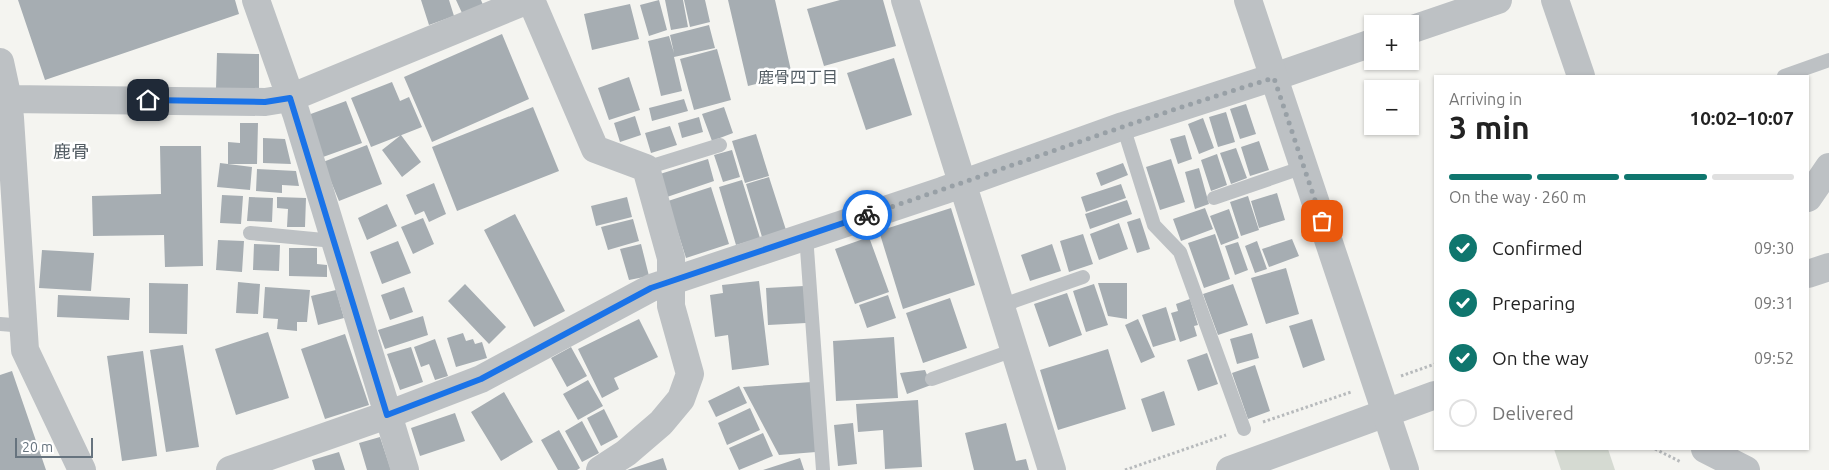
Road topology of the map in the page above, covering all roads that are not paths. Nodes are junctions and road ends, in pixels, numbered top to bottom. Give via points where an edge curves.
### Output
1 (256, 0) edge
2 (531, 0) edge
3 (905, 0) edge
4 (1248, 0) edge
5 (1498, 0) edge
6 (1555, 0) edge
7 (1419, 27) edge
8 (1364, 46) edge
9 (1829, 60) edge
10 (0, 62) edge
11 (1581, 75) edge
12 (1787, 75) edge
13 (1274, 78) junction
14 (290, 98) junction
15 (4, 100) edge
16 (1123, 126) junction
17 (720, 145) dead end
18 (1304, 167) junction
19 (1829, 167) edge
20 (646, 168) junction
21 (962, 184) junction
22 (1809, 197) edge
23 (1214, 198) dead end
24 (250, 233) dead end
25 (806, 235) junction
26 (334, 240) junction
27 (1829, 267) edge
28 (1809, 274) edge
29 (1084, 277) dead end
30 (671, 281) junction
31 (1000, 306) junction
32 (12, 325) edge
33 (1014, 350) junction
34 (932, 379) dead end
35 (1434, 395) edge
36 (1386, 414) junction
37 (387, 415) junction
38 (1244, 429) dead end
39 (1696, 457) edge
40 (82, 470) edge
41 (230, 470) edge
42 (405, 470) edge
43 (600, 470) edge
44 (823, 470) edge
45 (1052, 470) edge
46 (1230, 470) edge
47 (1405, 470) edge
48 (1746, 470) edge

1 - 14 street
2 - 14 street
2 - 20 street via 596,149
3 - 21 street
4 - 13 street
5 - 7 street
6 - 11 street
8 - 13 street
9 - 12 lane
10 - 15 street
13 - 16 street
13 - 18 street
14 - 15 street via 265,102
14 - 26 street
15 - 32 street
16 - 21 street
16 - 38 lane via 1154,225 1180,252
17 - 20 lane
18 - 23 lane
18 - 36 street
19 - 22 street
20 - 30 street via 671,258
21 - 25 street
21 - 31 street
24 - 26 lane
25 - 30 street
25 - 44 lane
26 - 37 street
27 - 28 street
29 - 31 lane
30 - 37 street via 651,288 481,379
30 - 43 street via 671,306 690,374 681,399 661,423
31 - 33 street
32 - 40 street
33 - 34 lane
33 - 45 street
35 - 36 street
36 - 46 street
36 - 47 street
37 - 41 street
37 - 42 street
39 - 48 street

